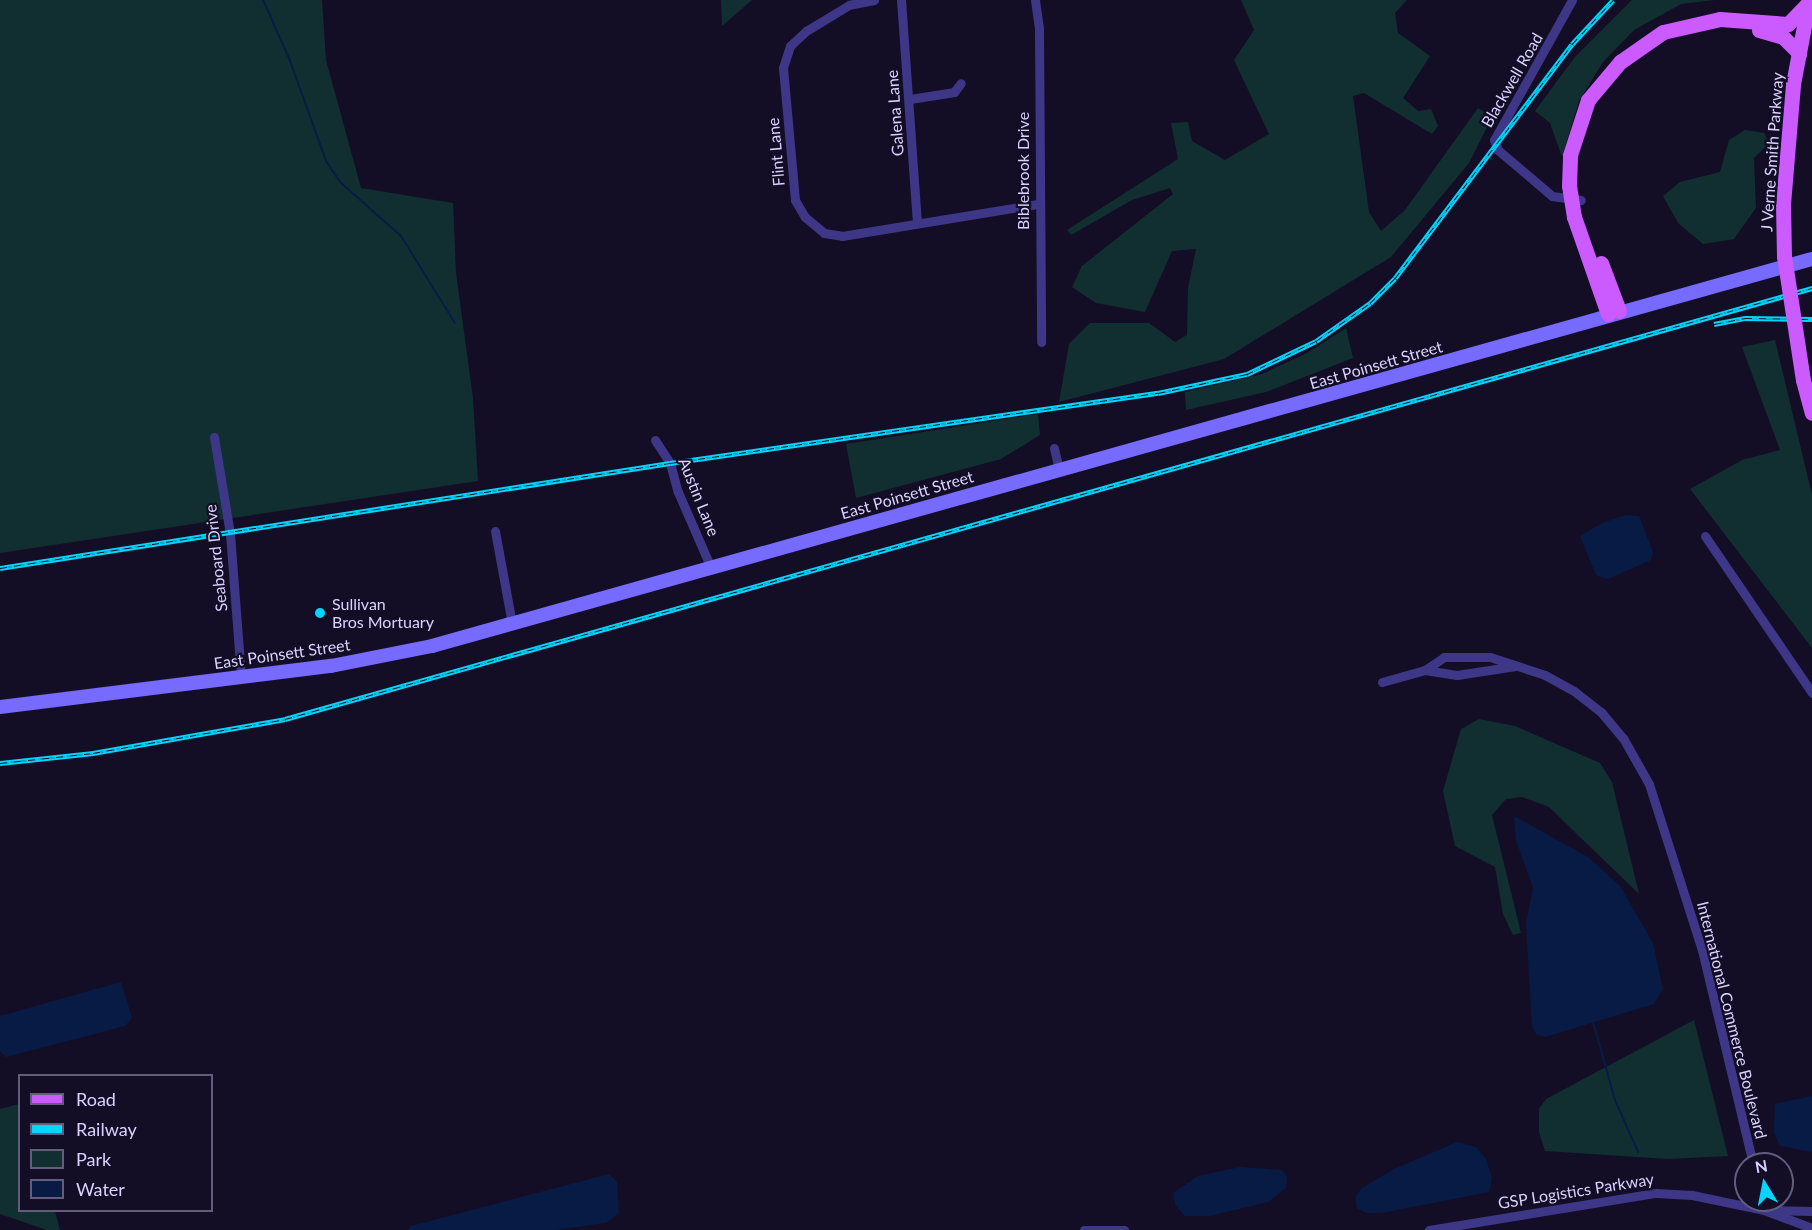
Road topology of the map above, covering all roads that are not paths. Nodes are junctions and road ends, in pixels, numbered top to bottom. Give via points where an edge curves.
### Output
1 (874, 0) edge
2 (901, 0) edge
3 (1035, 0) edge
4 (1572, 0) edge
5 (1809, 1) edge
6 (1799, 54) junction
7 (962, 83) dead end
8 (909, 99) junction
9 (1576, 200) junction
10 (1038, 204) junction
11 (917, 223) junction
12 (1812, 259) edge
13 (1614, 312) junction
14 (1041, 342) dead end
15 (1812, 413) edge
16 (214, 437) dead end
17 (655, 440) dead end
18 (1054, 448) dead end
19 (1059, 469) junction
20 (495, 531) dead end
21 (1706, 536) dead end
22 (711, 568) junction
23 (512, 624) junction
24 (1517, 665) junction
25 (1425, 670) junction
26 (241, 678) junction
27 (1382, 682) dead end
28 (1812, 693) edge
29 (0, 707) edge
30 (1750, 1152) edge
31 (1734, 1201) edge
32 (1794, 1209) edge
33 (1812, 1211) edge
34 (1778, 1212) edge
35 (1812, 1228) edge
36 (1084, 1230) edge
37 (1124, 1230) edge
38 (1429, 1230) edge

1 - 11 street, Flint Lane via 849,5 806,31 790,46 783,68 795,200 824,233 842,236
2 - 8 street, Galena Lane
3 - 10 street, Biblebrook Drive via 1039,29
4 - 9 street, Blackwell Road via 1494,140 1498,150 1541,189 1552,196
5 - 6 main road, J Verne Smith Parkway
5 - 9 main road via 1788,24 1704,20 1663,32 1633,51 1597,86 1581,114 1570,155
6 - 9 main road via 1783,36 1735,26 1685,33 1644,52 1610,86 1588,123
6 - 15 main road, J Verne Smith Parkway, bridge via 1783,204 1784,256 1803,380
7 - 8 street via 954,92
8 - 11 street, Galena Lane
9 - 13 main road
10 - 11 street, Flint Lane
10 - 14 street, Biblebrook Drive
12 - 13 main road, East Poinsett Street
13 - 19 main road, East Poinsett Street
16 - 26 street, Seaboard Drive via 230,534
17 - 22 street, Austin Lane via 670,463 678,492
18 - 19 street
19 - 22 main road, East Poinsett Street
20 - 23 street
21 - 28 street
22 - 23 main road, East Poinsett Street
23 - 26 main road, East Poinsett Street via 399,653
24 - 25 street, International Commerce Boulevard via 1457,675
24 - 25 street, International Commerce Boulevard via 1490,657 1444,657
24 - 30 street, International Commerce Boulevard via 1574,691 1601,712 1638,760 1701,950
25 - 27 street, International Commerce Boulevard
26 - 29 main road, East Poinsett Street
31 - 38 street, GSP Logistics Parkway via 1656,1193
32 - 33 street, GSP Logistics Parkway
34 - 35 street, GSP Logistics Parkway
36 - 37 street

